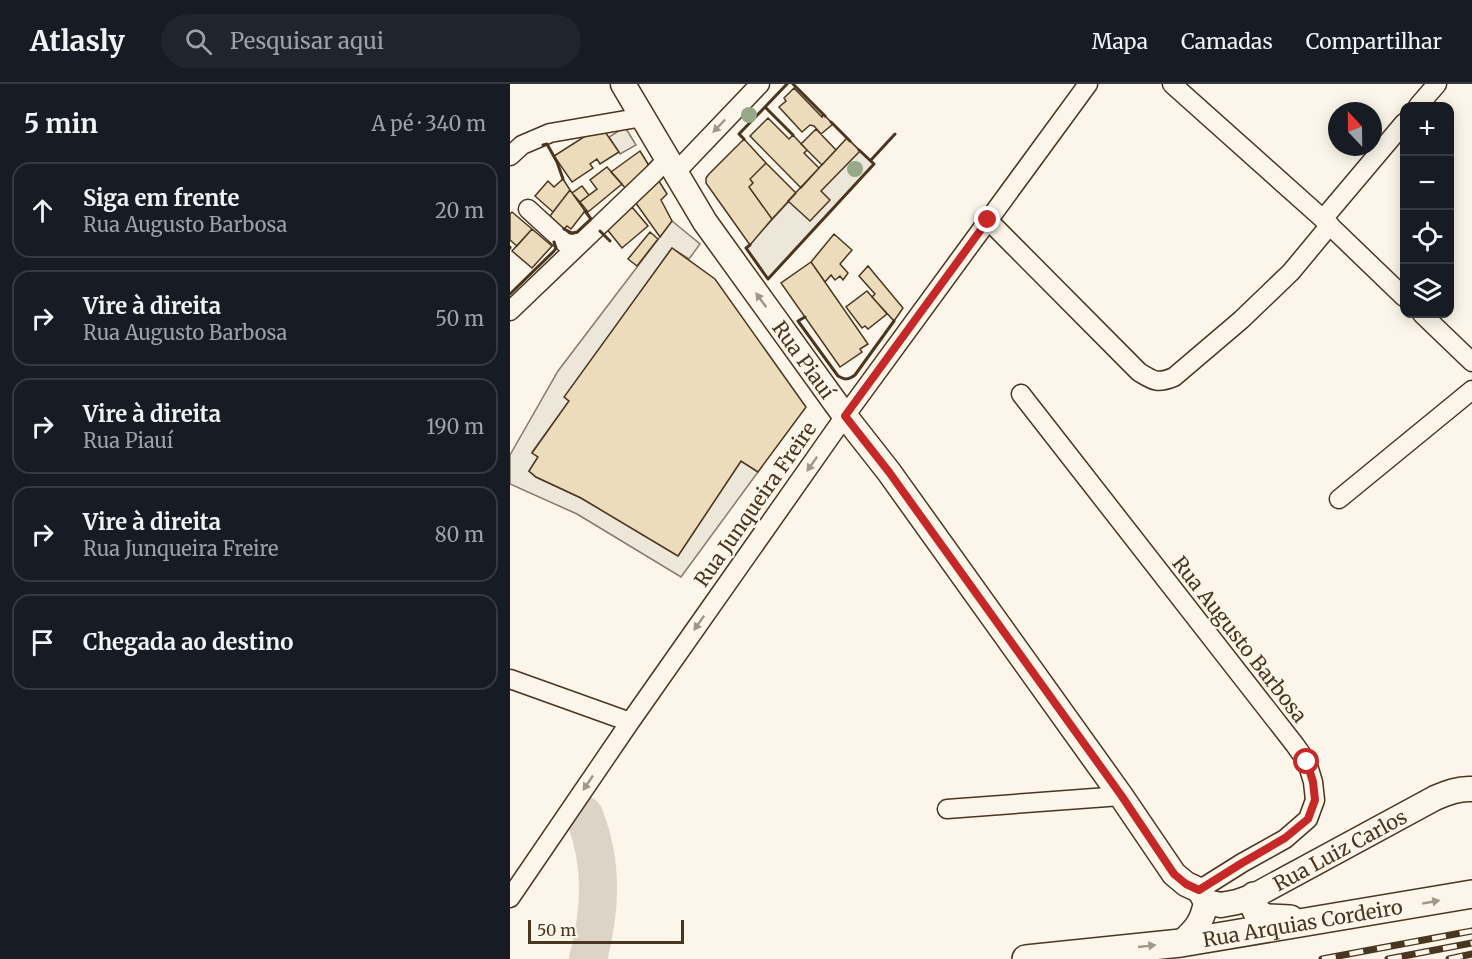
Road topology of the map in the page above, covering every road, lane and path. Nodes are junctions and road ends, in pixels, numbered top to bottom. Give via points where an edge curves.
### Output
1 (623, 84) edge
2 (760, 84) edge
3 (1088, 84) edge
4 (1172, 84) edge
5 (1437, 84) edge
6 (1421, 102) edge
7 (643, 117) junction
8 (1400, 128) edge
9 (510, 156) edge
10 (671, 166) junction
11 (528, 209) dead end
12 (988, 220) junction
13 (1327, 222) junction
14 (581, 242) junction
15 (1400, 293) edge
16 (510, 311) edge
17 (1426, 318) edge
18 (1472, 362) edge
19 (1472, 390) edge
20 (1021, 394) dead end
21 (845, 416) junction
22 (1339, 499) dead end
23 (510, 679) edge
24 (630, 722) junction
25 (1472, 789) edge
26 (1121, 795) junction
27 (947, 809) dead end
28 (1472, 894) edge
29 (1202, 896) junction
30 (1254, 896) junction
31 (510, 898) edge
32 (1332, 919) junction
33 (1181, 943) junction
34 (1026, 959) edge

1 - 7 street, Rua Piauí
2 -> 10 street
3 - 12 street, Rua Junqueira Freire
4 - 13 street
5 - 6 street
7 - 9 street via 550,133 522,145
7 - 10 street, Rua Piauí
8 - 13 street
10 - 14 street via 654,173
21 -> 10 street, Rua Piauí via 705,222
11 - 14 street via 565,243
12 - 13 street via 1139,372 1154,381 1174,377 1240,320 1290,272
12 - 21 street, Rua Junqueira Freire
13 - 15 street
14 - 16 street
17 - 18 street
19 - 22 street
20 - 29 street, Rua Augusto Barbosa via 1307,762 1315,800 1308,819 1285,838 1242,863
21 -> 24 street, Rua Junqueira Freire
21 - 26 street, Rua Piauí
23 - 24 street
24 -> 31 street, Rua Junqueira Freire
25 - 30 street, Rua Luiz Carlos via 1435,798
26 - 27 street
26 - 29 street, Rua Piauí via 1174,874
32 -> 28 main road, Rua Arquias Cordeiro
29 - 30 street, Rua Luiz Carlos via 1221,905
29 - 33 street via 1203,917
30 - 32 main road via 1258,914 1267,918
32 - 33 main road, Rua Arquias Cordeiro
34 -> 33 main road, Rua Arquias Cordeiro

